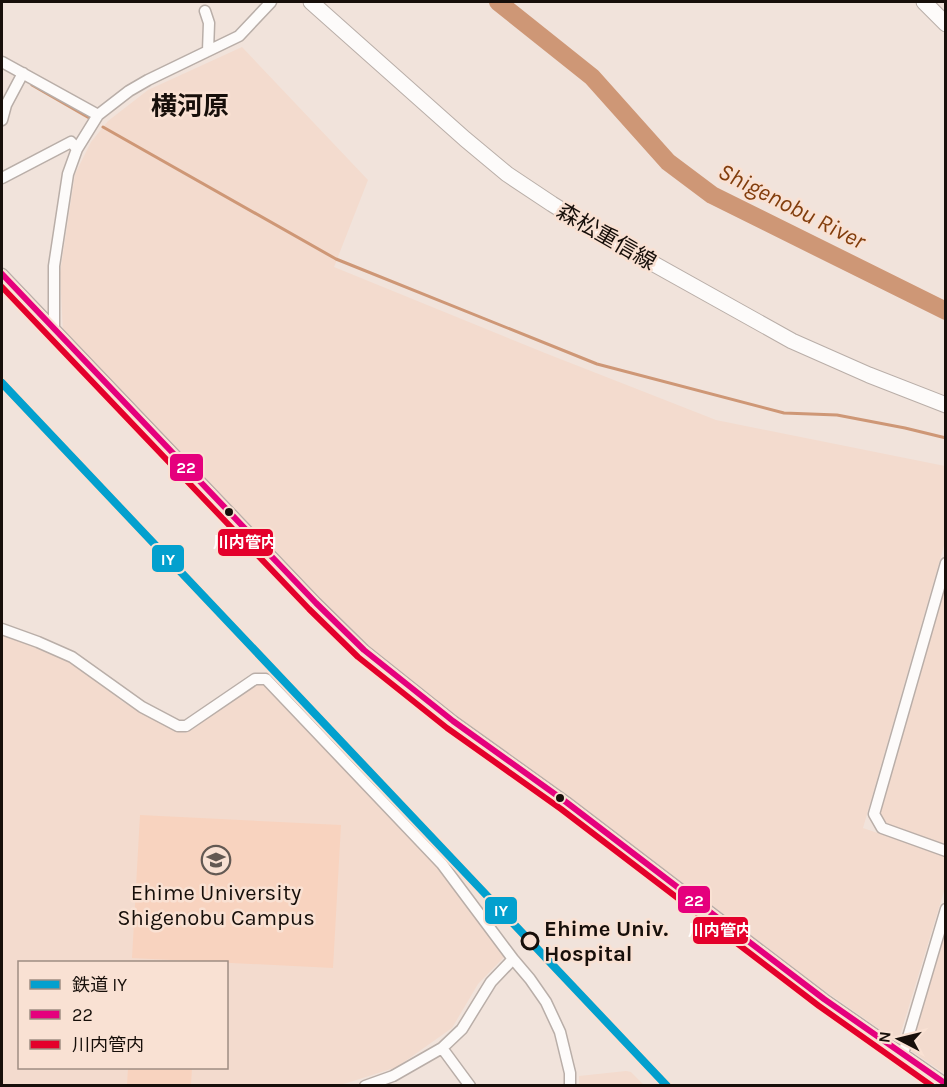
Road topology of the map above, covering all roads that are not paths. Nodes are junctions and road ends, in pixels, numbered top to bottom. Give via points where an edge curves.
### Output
1 (271, 2) edge
2 (311, 2) edge
3 (924, 2) edge
4 (205, 11) dead end
5 (945, 24) edge
6 (208, 51) junction
7 (2, 62) edge
8 (22, 76) junction
9 (98, 115) junction
10 (2, 120) edge
11 (77, 149) junction
12 (2, 178) edge
13 (2, 274) edge
14 (54, 329) junction
15 (945, 405) edge
16 (945, 563) edge
17 (2, 629) edge
18 (945, 851) edge
19 (945, 909) edge
20 (513, 959) junction
21 (442, 1048) junction
22 (903, 1054) junction
23 (394, 1081) edge
24 (945, 1084) edge
25 (365, 1086) edge
26 (470, 1086) edge
27 (570, 1086) edge

1 - 6 street via 239,36
2 - 15 main road, 森松重信線 via 465,140 552,204 792,341
3 - 5 main road
4 - 6 street via 210,36
6 - 9 street via 129,91
7 - 8 street
8 - 9 street
8 - 10 street
9 - 11 street
11 - 12 street via 71,142
11 - 14 street via 68,174 55,258
13 - 14 street
14 - 22 street via 364,650 453,721
16 - 18 street via 874,813 882,828
17 - 20 street via 72,657 142,707 178,726 186,726 255,679 266,679 442,864
19 - 22 street
20 - 21 street via 491,981 462,1029
20 - 27 street via 546,1002 560,1032
21 - 23 street
21 - 26 street
22 - 24 street
23 - 25 street

